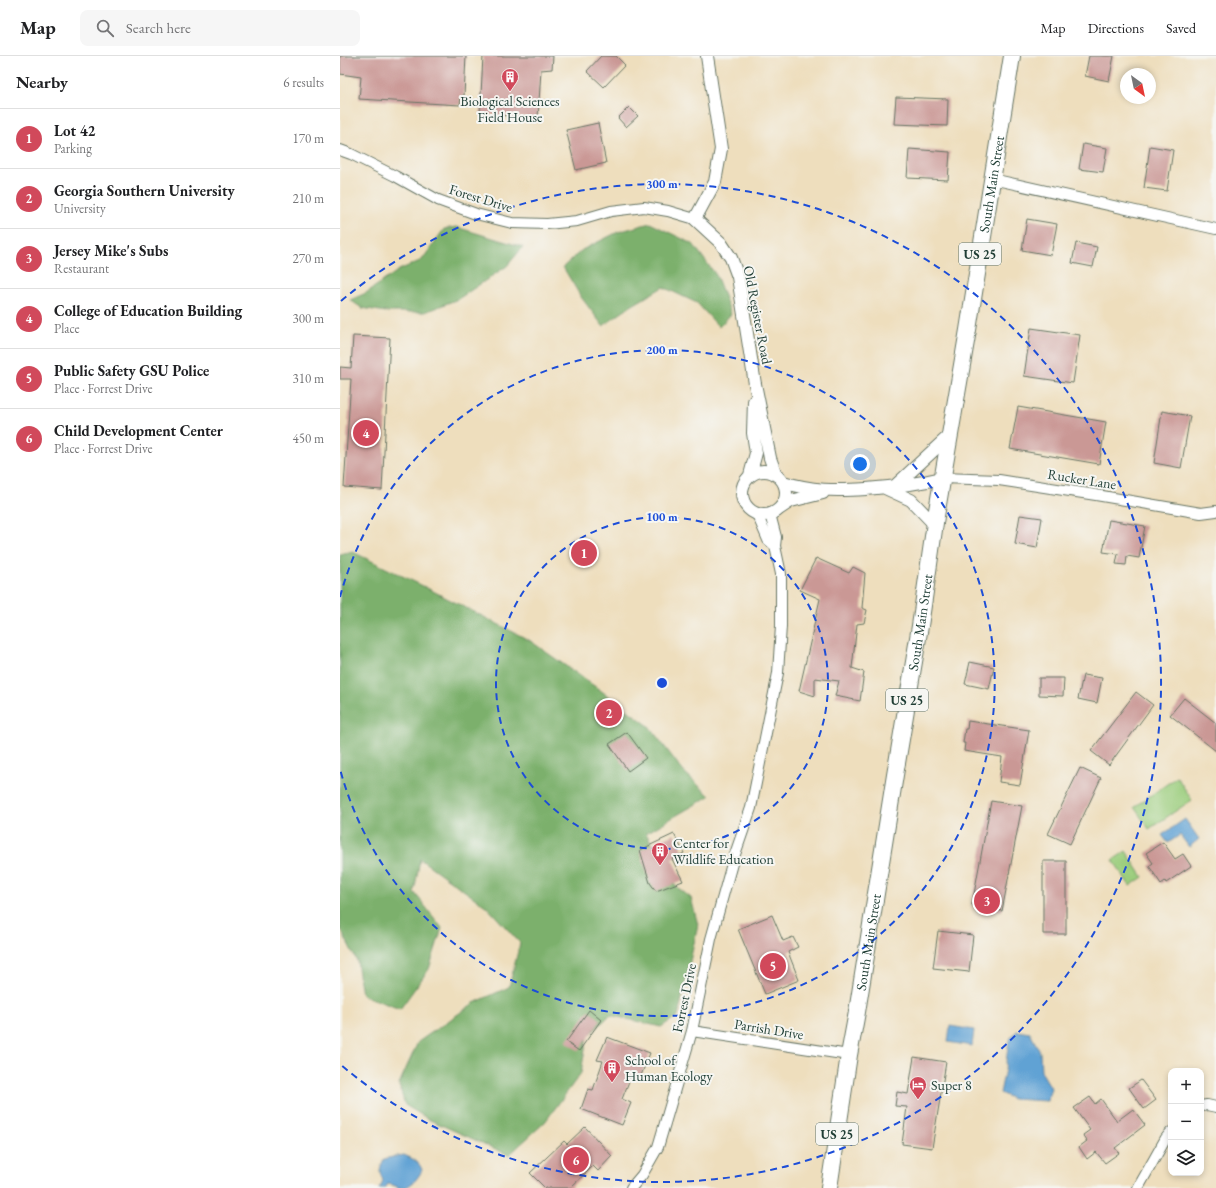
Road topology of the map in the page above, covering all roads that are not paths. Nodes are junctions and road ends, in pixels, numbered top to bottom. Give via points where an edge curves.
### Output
1 (707, 56) edge
2 (1012, 56) edge
3 (340, 150) edge
4 (992, 178) junction
5 (695, 219) junction
6 (1216, 229) edge
7 (755, 384) junction
8 (950, 435) junction
9 (750, 475) junction
10 (779, 478) junction
11 (942, 478) junction
12 (889, 487) junction
13 (830, 491) junction
14 (774, 511) junction
15 (1216, 511) edge
16 (757, 514) junction
17 (935, 525) junction
18 (775, 546) junction
19 (692, 1031) junction
20 (845, 1055) junction
21 (1204, 1106) edge
22 (1216, 1107) edge
23 (1168, 1136) edge
24 (631, 1188) edge
25 (829, 1188) edge
26 (1138, 1188) edge

1 - 5 street via 721,149 715,182
2 - 4 main road, South Main Street / US 25
3 - 5 street, Forest Drive via 438,200 476,214 512,223 547,224 644,207
4 - 6 street
4 - 8 main road, South Main Street / US 25
5 - 7 street, Old Register Road via 721,243 736,271
7 - 9 street, Old Register Road via 753,433 756,453
7 - 10 street, Old Register Road via 770,458
8 - 11 main road, South Main Street / US 25
8 - 12 street
9 - 10 street via 764,471
9 - 16 street, Old Register Road via 743,485 742,497 747,507
10 - 13 street via 798,487
10 - 14 street, Old Register Road via 785,489 785,496 783,503
11 - 12 street
11 - 15 street, Rucker Lane via 999,480 1201,513
11 - 17 main road, South Main Street / US 25
12 - 13 street
12 - 17 street via 911,500
13 - 14 street via 791,501
14 - 16 street via 763,515
14 - 18 street
16 - 18 street via 768,540
17 - 20 main road, South Main Street / US 25 via 858,1004
18 - 19 street, Forrest Drive via 782,574 778,673 751,808 733,860 711,939
19 - 20 street, Parrish Drive
19 - 24 street, Forrest Drive via 658,1147 642,1175
20 - 25 main road, South Main Street / US 25
21 - 22 street
23 - 26 street

